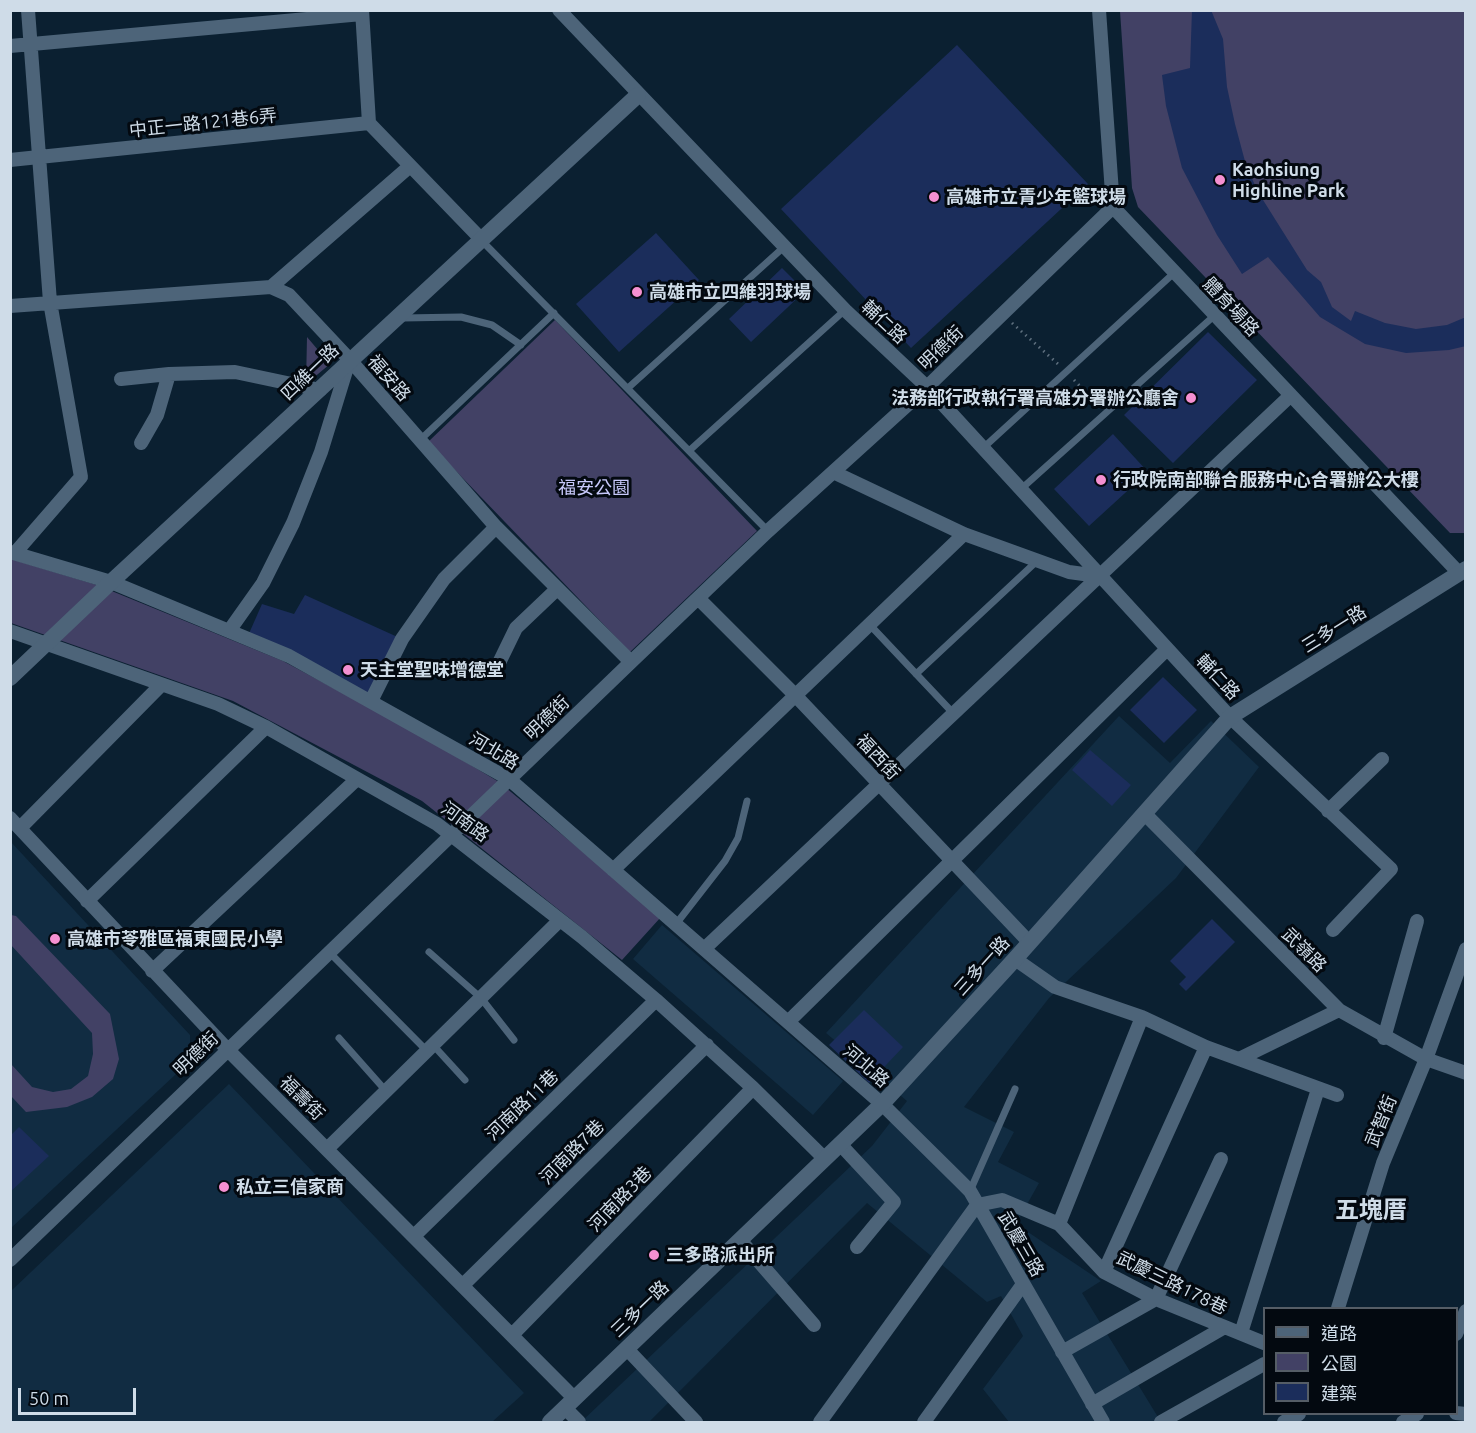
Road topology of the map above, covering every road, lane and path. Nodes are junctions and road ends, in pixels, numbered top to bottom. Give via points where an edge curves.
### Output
1 (28, 10) edge
2 (559, 10) edge
3 (1099, 10) edge
4 (362, 12) edge
5 (31, 45) junction
6 (10, 46) edge
7 (638, 94) junction
8 (369, 123) junction
9 (41, 158) junction
10 (10, 160) edge
11 (409, 167) junction
12 (1113, 207) junction
13 (481, 239) junction
14 (784, 246) junction
15 (1174, 273) junction
16 (271, 286) junction
17 (50, 302) junction
18 (10, 306) edge
19 (845, 310) junction
20 (554, 313) junction
21 (1002, 314) junction
22 (1215, 315) junction
23 (397, 318) junction
24 (521, 345) junction
25 (350, 360) junction
26 (1065, 372) junction
27 (170, 374) junction
28 (121, 379) dead end
29 (927, 387) junction
30 (628, 388) junction
31 (320, 390) junction
32 (1290, 396) junction
33 (1106, 413) junction
34 (419, 441) junction
35 (141, 442) dead end
36 (982, 449) junction
37 (690, 450) junction
38 (833, 472) junction
39 (1020, 490) junction
40 (496, 528) junction
41 (768, 531) junction
42 (964, 534) junction
43 (13, 552) edge
44 (1038, 561) junction
45 (1462, 571) edge
46 (1098, 576) junction
47 (111, 582) junction
48 (557, 589) junction
49 (698, 598) junction
50 (869, 624) junction
51 (10, 631) edge
52 (229, 631) junction
53 (48, 643) junction
54 (1167, 649) junction
55 (631, 662) junction
56 (498, 667) dead end
57 (916, 674) junction
58 (10, 678) edge
59 (161, 685) junction
60 (794, 694) junction
61 (371, 701) junction
62 (953, 712) junction
63 (1230, 717) junction
64 (266, 727) junction
65 (1382, 759) dead end
66 (357, 779) junction
67 (509, 779) junction
68 (878, 783) junction
69 (747, 801) dead end
70 (1328, 811) junction
71 (1145, 814) junction
72 (15, 823) edge
73 (453, 834) junction
74 (952, 861) junction
75 (613, 870) junction
76 (87, 900) junction
77 (560, 920) junction
78 (1417, 921) dead end
79 (676, 924) junction
80 (1333, 930) dead end
81 (1029, 942) junction
82 (704, 949) junction
83 (1466, 949) edge
84 (329, 952) junction
85 (429, 952) dead end
86 (1015, 959) junction
87 (152, 971) junction
88 (481, 998) junction
89 (656, 1000) junction
90 (1339, 1010) junction
91 (1142, 1017) junction
92 (788, 1022) junction
93 (339, 1038) dead end
94 (1384, 1038) junction
95 (514, 1040) dead end
96 (707, 1045) junction
97 (1206, 1047) junction
98 (430, 1048) junction
99 (227, 1049) junction
100 (1241, 1058) junction
101 (1426, 1059) junction
102 (1466, 1073) edge
103 (465, 1080) dead end
104 (753, 1088) junction
105 (1015, 1089) dead end
106 (1318, 1089) junction
107 (387, 1091) junction
108 (1337, 1095) dead end
109 (882, 1104) junction
110 (840, 1144) junction
111 (327, 1149) junction
112 (825, 1159) junction
113 (1221, 1159) dead end
114 (970, 1191) junction
115 (977, 1205) junction
116 (1059, 1224) junction
117 (414, 1236) junction
118 (741, 1241) junction
119 (857, 1247) dead end
120 (10, 1260) edge
121 (1104, 1272) junction
122 (1023, 1284) junction
123 (463, 1285) junction
124 (1156, 1299) junction
125 (1338, 1307) edge
126 (1466, 1311) edge
127 (814, 1325) dead end
128 (1223, 1328) junction
129 (1458, 1329) edge
130 (1241, 1333) junction
131 (512, 1335) junction
132 (1263, 1343) edge
133 (627, 1349) junction
134 (1062, 1352) junction
135 (1263, 1365) edge
136 (570, 1403) junction
137 (1092, 1404) junction
138 (550, 1422) edge
139 (579, 1422) edge
140 (696, 1422) edge
141 (820, 1422) edge
142 (924, 1422) edge
143 (1103, 1422) edge
144 (1161, 1422) edge

1 - 5 street
2 - 7 street, 輔仁路
3 - 12 street
4 - 5 street
4 - 8 street
5 - 6 street
5 - 9 street
7 - 13 street, 四維一路
7 - 14 street, 輔仁路
8 - 9 street, 中正一路121巷6弄
8 - 11 street
9 - 10 street, 中正一路121巷6弄
9 - 17 street
11 - 13 street
11 - 16 street
12 - 15 street, 體育場路
12 - 21 street, 明德街
13 - 20 lane
13 - 23 street, 四維一路
14 - 19 street, 輔仁路
14 - 30 lane
15 - 22 street, 體育場路
15 - 26 lane
16 - 17 street
16 - 25 street, 福安路 via 289,295
17 - 18 street
17 - 43 street via 81,477
19 - 29 street, 輔仁路
19 - 37 lane
20 - 24 lane
20 - 30 lane
21 - 26 path
21 - 29 street, 明德街
22 - 32 street, 體育場路
22 - 33 lane
23 - 24 lane via 461,316 492,325
23 - 25 street, 四維一路
24 - 34 lane
25 - 31 street, 四維一路
25 - 34 street, 福安路
25 - 52 street via 293,523 263,583
26 - 33 path
26 - 36 lane
27 - 28 street
27 - 31 street via 235,372
27 - 35 street via 158,415
29 - 36 street, 輔仁路
29 - 38 street, 明德街
30 - 37 lane
31 - 47 street, 四維一路
32 - 45 street, 體育場路
32 - 46 street
33 - 39 lane
34 - 40 street, 福安路
36 - 39 street, 輔仁路
37 - 41 lane
38 - 41 street, 明德街
38 - 42 street
39 - 46 street, 輔仁路
40 - 48 street, 福安路
40 - 61 street via 444,579 402,639
41 - 49 street, 明德街
42 - 44 street
42 - 50 street
43 - 47 street, 河北路
44 - 46 street
44 - 57 lane
45 - 63 street, 三多一路
46 - 54 street, 輔仁路
46 - 62 street
47 - 52 street, 河北路
47 - 53 street, 四維一路
48 - 55 street, 福安路
48 - 56 street via 516,628
49 - 55 street, 明德街
49 - 60 street, 福西街
50 - 57 lane
50 - 60 street
51 - 53 street, 河南路
52 - 61 street, 河北路 via 289,656
53 - 58 street, 四維一路
53 - 59 street, 河南路
54 - 63 street, 輔仁路
54 - 74 street
55 - 67 street, 明德街
57 - 62 lane
59 - 64 street, 河南路 via 218,704
59 - 72 street
60 - 68 street, 福西街
60 - 75 street
61 - 67 street, 河北路
62 - 68 street
63 - 70 street, 輔仁路
63 - 71 street, 三多一路
64 - 66 street, 河南路
64 - 76 street
65 - 70 street
66 - 73 street, 河南路
66 - 87 street
67 - 73 street, 明德街
67 - 75 street, 河北路
68 - 74 street, 福西街
68 - 82 street
69 - 79 lane via 738,838 725,861
70 - 80 street, 輔仁路 via 1391,869
71 - 81 street, 三多一路
71 - 90 street, 武嶺路
72 - 76 street, 福壽街
73 - 77 street, 河南路
73 - 84 street, 明德街
74 - 81 street, 福西街
74 - 92 street
75 - 79 street, 河北路
76 - 87 street, 福壽街
77 - 88 street
77 - 89 street, 河南路
78 - 94 street
79 - 82 street, 河北路
81 - 86 street, 三多一路
82 - 92 street, 河北路
83 - 101 street, 武智街
84 - 98 lane
84 - 99 street, 明德街
85 - 88 lane
86 - 91 street via 1055,987
86 - 109 street, 三多一路
87 - 99 street, 福壽街
88 - 95 lane
88 - 98 street
89 - 96 street, 河南路
89 - 117 street, 河南路11巷
90 - 94 street, 武嶺路
90 - 100 street
91 - 97 street
91 - 116 street
92 - 109 street, 河北路
93 - 107 lane
94 - 101 street, 武嶺路
96 - 104 street, 河南路
96 - 123 street, 河南路7巷
97 - 100 street
97 - 121 street
98 - 103 lane
98 - 107 street
99 - 111 street, 福壽街
99 - 120 street, 明德街
100 - 106 street
101 - 102 street, 武嶺路
101 - 125 street, 武智街 via 1383,1162
104 - 112 street, 河南路
104 - 131 street, 河南路3巷
105 - 114 lane
106 - 108 street
106 - 130 street
107 - 111 street
109 - 110 street, 三多一路
109 - 114 street, 武慶三路
110 - 112 street, 三多一路
110 - 119 street via 894,1202
111 - 117 street, 福壽街
112 - 118 street, 三多一路
113 - 124 street
114 - 115 street, 武慶三路
115 - 116 street, 武慶三路178巷 via 1002,1200
115 - 122 street, 武慶三路
115 - 141 street
116 - 121 street, 武慶三路178巷
117 - 123 street, 福壽街
118 - 127 street
118 - 133 street, 三多一路
121 - 124 street, 武慶三路178巷
122 - 134 street, 武慶三路
122 - 142 street
123 - 131 street, 福壽街
124 - 128 street, 武慶三路178巷
124 - 134 street
126 - 129 street
128 - 130 street, 武慶三路178巷
128 - 137 street
130 - 132 street, 武慶三路178巷
131 - 136 street, 福壽街
133 - 136 street, 三多一路
133 - 140 street
134 - 137 street, 武慶三路
135 - 144 street
136 - 138 street, 三多一路
136 - 139 street, 福壽街
137 - 143 street, 武慶三路

